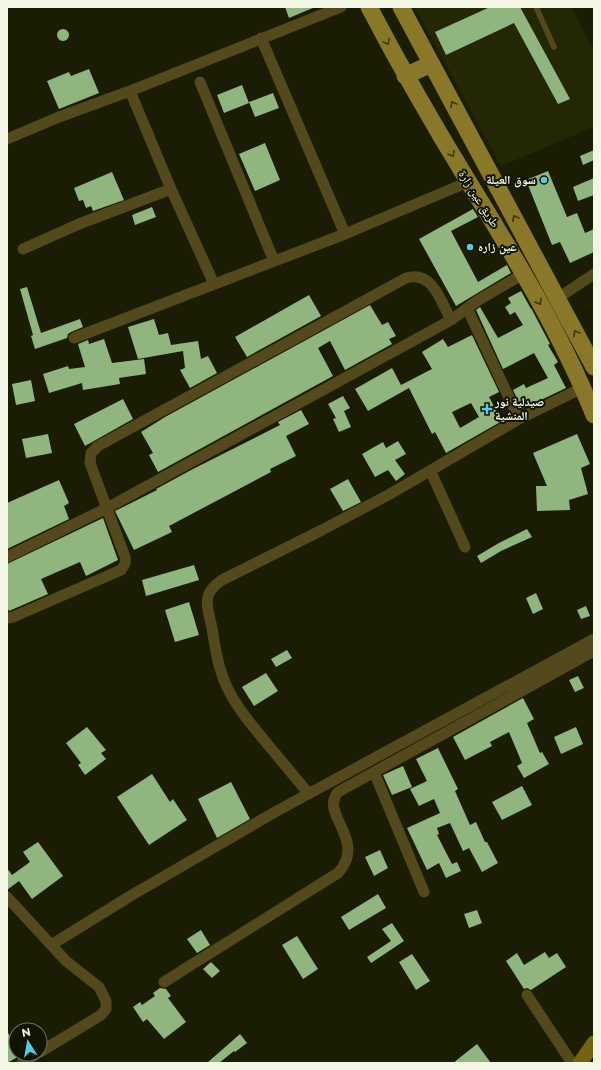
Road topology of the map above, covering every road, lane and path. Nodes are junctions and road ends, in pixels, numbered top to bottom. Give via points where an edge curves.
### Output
1 (341, 7) edge
2 (369, 7) edge
3 (401, 7) edge
4 (536, 7) edge
5 (261, 38) junction
6 (554, 46) dead end
7 (432, 64) junction
8 (406, 76) junction
9 (200, 82) dead end
10 (130, 91) junction
11 (7, 139) edge
12 (468, 182) junction
13 (171, 189) junction
14 (345, 234) junction
15 (22, 249) dead end
16 (274, 261) junction
17 (523, 274) junction
18 (594, 274) edge
19 (214, 284) junction
20 (558, 298) junction
21 (467, 308) junction
22 (451, 320) junction
23 (74, 338) dead end
24 (594, 367) edge
25 (582, 388) junction
26 (594, 415) edge
27 (520, 419) junction
28 (431, 472) junction
29 (107, 508) junction
30 (465, 547) dead end
31 (7, 557) edge
32 (7, 618) edge
33 (594, 639) edge
34 (594, 651) edge
35 (374, 772) junction
36 (308, 794) junction
37 (424, 892) dead end
38 (7, 897) edge
39 (51, 945) junction
40 (164, 982) dead end
41 (527, 995) dead end
42 (594, 1043) edge
43 (48, 1047) edge
44 (572, 1063) edge
45 (580, 1063) edge

1 - 5 street
2 -> 8 main road, طريق عين زارة
3 - 7 main road, طريق عين زارة
4 - 6 lane
5 - 10 street
5 - 14 street
7 - 8 main road
20 -> 7 main road, طريق عين زارة
8 -> 12 main road, طريق عين زارة
9 - 16 street
10 - 11 street
10 - 13 street
12 - 14 street
12 - 17 main road, طريق عين زارة
13 - 15 street
13 - 19 street
14 - 16 street
16 - 19 street
17 - 21 street
17 -> 25 main road, طريق عين زارة via 559,338
18 - 20 street
19 - 23 street
24 -> 20 main road, طريق عين زارة
21 - 22 street
21 - 27 street
22 - 29 street
22 - 29 street via 431,283 424,278 411,277 237,369 93,450 90,463
25 - 26 main road, طريق عين زارة
25 - 27 street
27 - 28 street
28 - 30 street
28 - 36 street via 222,580 213,586 208,594 207,604 219,665 226,684 236,704
29 - 31 street
29 - 32 street via 125,556 124,566 120,570
33 - 36 street
34 - 35 street
35 - 37 street
35 - 40 street via 342,790 333,799 333,808 348,846 347,860 338,873
36 - 39 street via 132,894
38 - 39 street
39 - 43 street via 99,987 106,1001 106,1009 101,1015
41 - 44 street
42 - 45 main road

